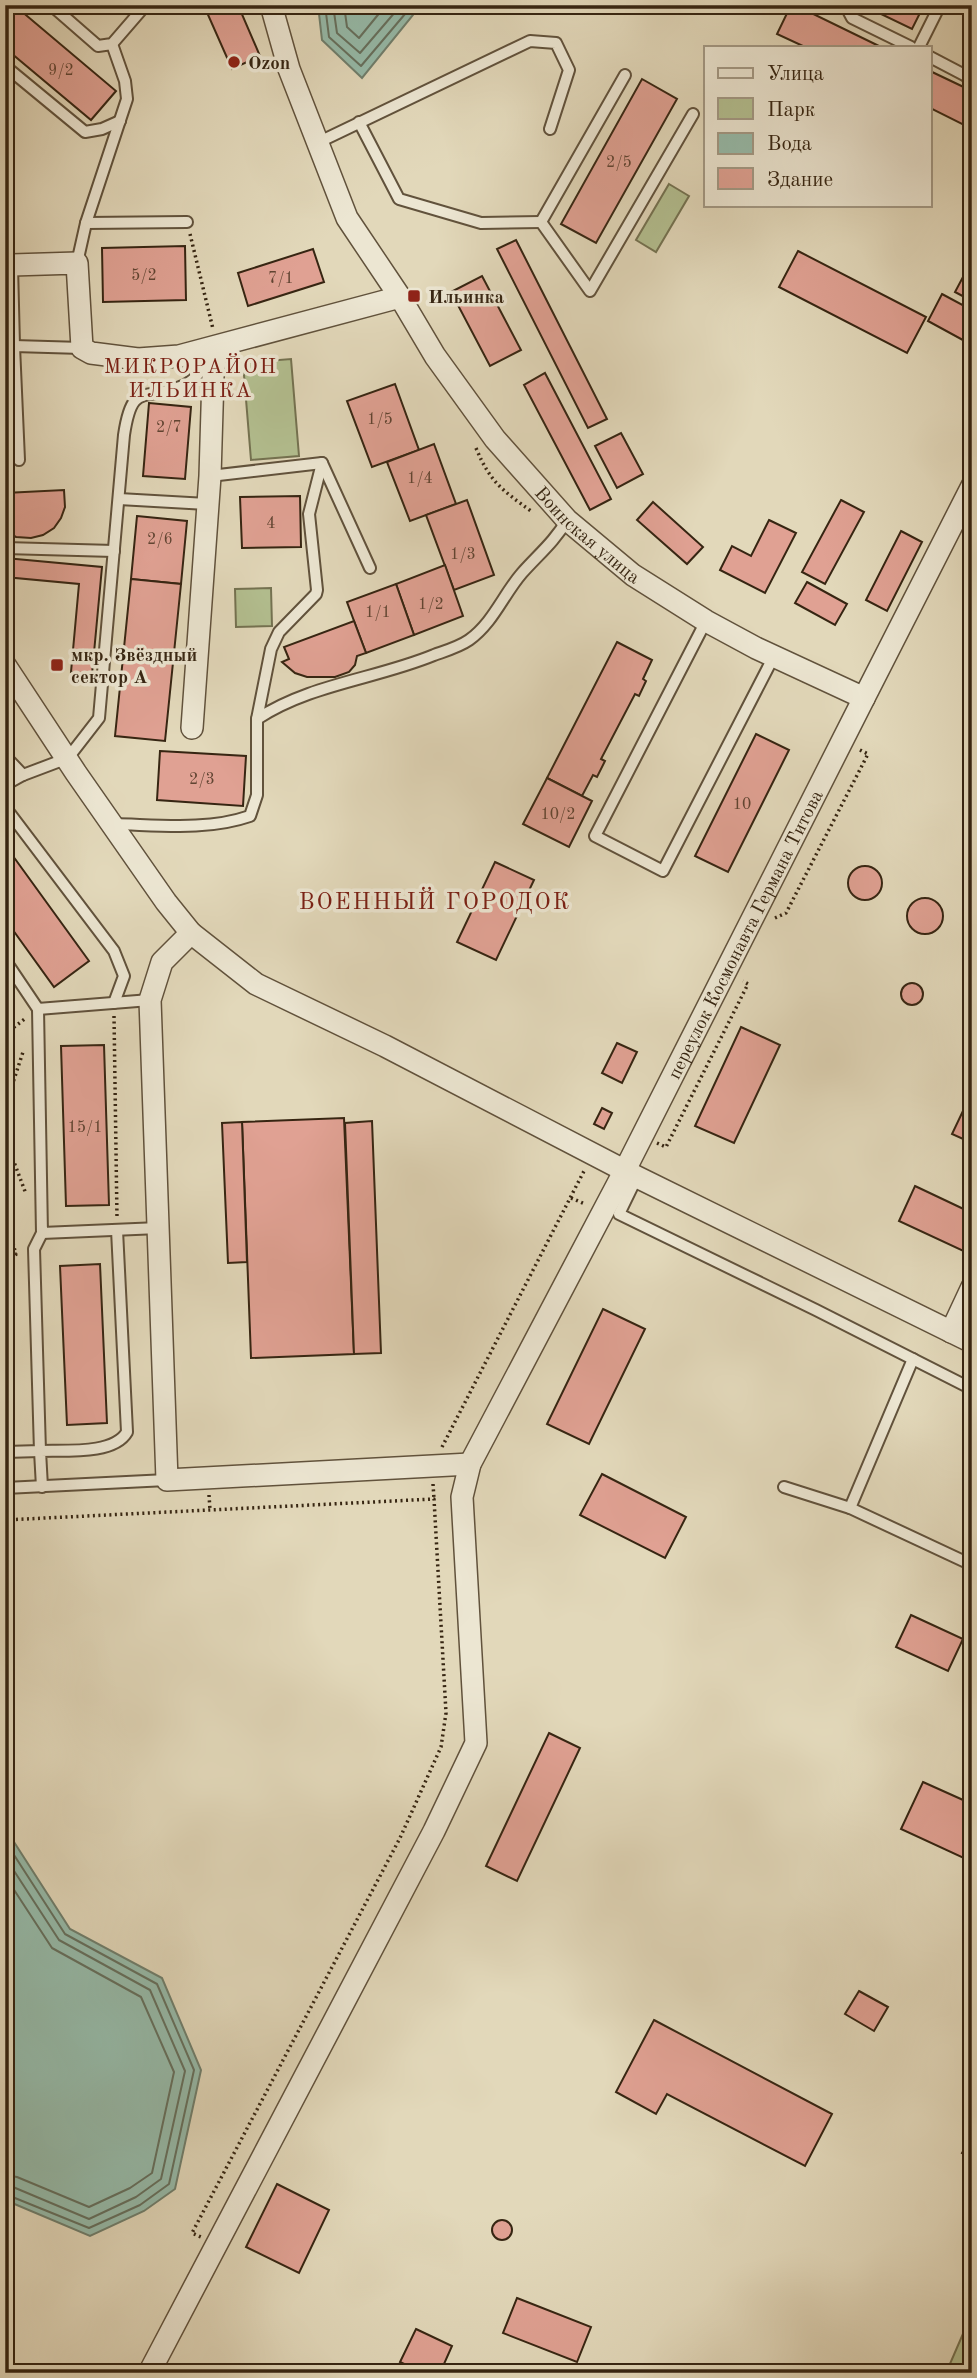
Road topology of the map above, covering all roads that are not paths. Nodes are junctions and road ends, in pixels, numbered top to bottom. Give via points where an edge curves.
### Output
1 (51, 5) edge
2 (141, 5) edge
3 (271, 5) edge
4 (845, 5) edge
5 (940, 5) edge
6 (113, 44) junction
7 (909, 46) edge
8 (920, 46) edge
9 (932, 58) edge
10 (972, 63) edge
11 (5, 66) edge
12 (625, 75) dead end
13 (969, 77) edge
14 (693, 114) dead end
15 (120, 121) junction
16 (359, 122) junction
17 (550, 129) dead end
18 (317, 143) junction
19 (187, 222) road end
20 (541, 222) junction
21 (86, 223) junction
22 (8, 264) edge
23 (77, 264) junction
24 (401, 297) junction
25 (14, 346) junction
26 (82, 348) junction
27 (217, 348) junction
28 (19, 460) dead end
29 (322, 463) junction
30 (210, 476) junction
31 (972, 486) edge
32 (119, 499) junction
33 (207, 504) junction
34 (567, 520) junction
35 (5, 548) edge
36 (114, 551) junction
37 (370, 568) dead end
38 (706, 621) junction
39 (774, 656) junction
40 (5, 665) edge
41 (864, 698) junction
42 (257, 719) junction
43 (192, 728) dead end
44 (5, 756) edge
45 (68, 758) junction
46 (23, 775) junction
47 (5, 785) edge
48 (5, 807) edge
49 (114, 824) junction
50 (191, 933) junction
51 (5, 960) edge
52 (150, 1000) junction
53 (114, 1003) junction
54 (38, 1009) junction
55 (631, 1173) junction
56 (159, 1228) junction
57 (117, 1230) junction
58 (42, 1233) junction
59 (972, 1287) edge
60 (951, 1332) junction
61 (972, 1342) edge
62 (913, 1359) junction
63 (972, 1389) edge
64 (40, 1451) junction
65 (5, 1452) edge
66 (470, 1464) junction
67 (167, 1480) junction
68 (42, 1486) junction
69 (784, 1486) dead end
70 (5, 1488) edge
71 (850, 1508) junction
72 (972, 1565) edge
73 (149, 2373) edge

1 - 6 lane via 98,46
2 - 6 lane via 144,7
3 - 18 street, Воинская улица
4 - 7 lane via 852,18
5 - 8 lane
6 - 15 lane via 127,99
9 - 13 lane
10 - 13 lane
11 - 15 lane via 85,132
12 - 20 lane
14 - 20 lane via 590,291
15 - 21 lane
16 - 17 lane via 530,41 556,43 569,70
16 - 18 lane
16 - 20 lane via 399,199 481,223
18 - 24 street, Воинская улица via 347,218
19 - 21 lane
21 - 23 lane
22 - 23 street
22 - 25 lane
23 - 26 street
24 - 27 street
24 - 34 street, Воинская улица via 435,356 495,439
25 - 26 lane
25 - 28 lane
26 - 27 street via 138,359
27 - 30 street
27 - 32 lane via 196,378 180,387 139,396 130,408
29 - 30 lane
29 - 37 lane
29 - 42 lane via 309,514 316,594 279,632 271,649
30 - 33 street
31 - 41 street
32 - 33 lane
32 - 36 lane
33 - 43 street
34 - 38 street, Воинская улица via 633,575
34 - 42 lane via 494,615 468,641 421,661 304,695
35 - 36 lane
36 - 45 lane via 99,718
38 - 39 street, Воинская улица
38 - 39 lane via 595,836 663,871
39 - 41 street, Воинская улица
40 - 45 street
41 - 55 street, переулок Космонавта Германа Титова
42 - 49 lane via 257,795 250,816 197,826
44 - 46 lane
45 - 46 lane
45 - 49 street
46 - 47 lane
48 - 53 lane via 114,951 124,976
49 - 50 street
50 - 52 street via 162,962
50 - 55 street via 256,984
51 - 54 lane
52 - 53 lane
52 - 56 street
53 - 54 lane
54 - 58 lane
55 - 60 street
55 - 62 lane via 619,1214
55 - 66 street, переулок Космонавта Германа Титова
56 - 57 lane
56 - 67 street
57 - 58 lane
57 - 64 lane via 127,1432 122,1440 105,1448
58 - 64 lane via 34,1249
59 - 60 street
60 - 61 street
62 - 63 lane
62 - 71 lane
64 - 65 lane
64 - 68 lane
66 - 67 street
66 - 73 street, переулок Космонавта Германа Титова via 462,1497 476,1743
67 - 68 lane
68 - 70 lane
69 - 71 lane
71 - 72 lane

